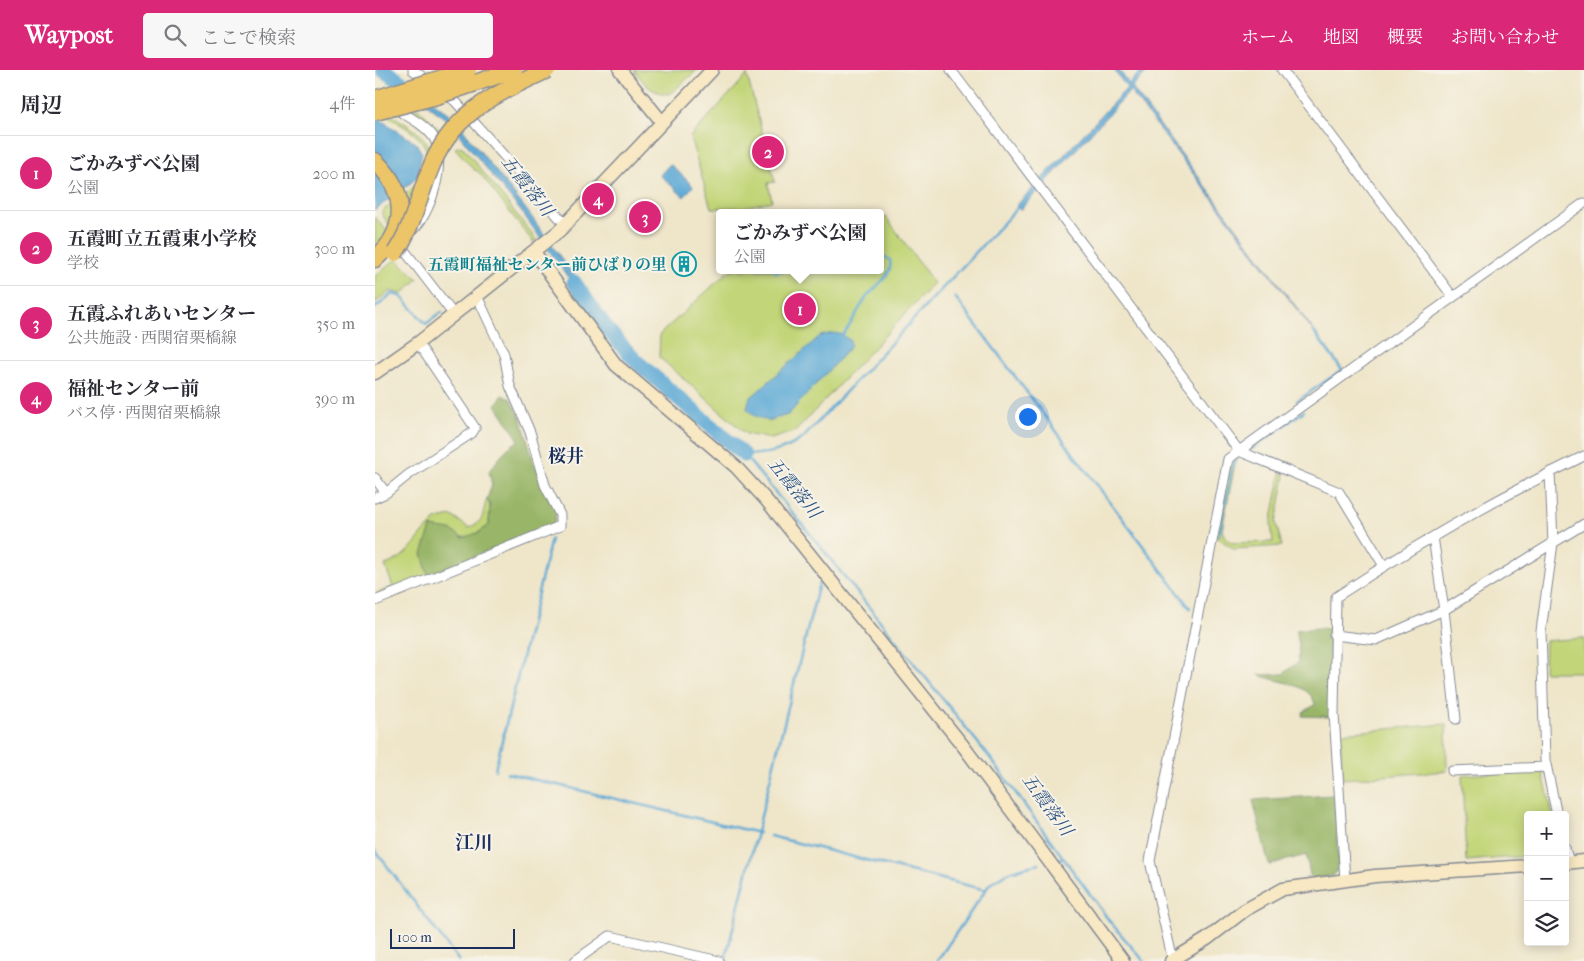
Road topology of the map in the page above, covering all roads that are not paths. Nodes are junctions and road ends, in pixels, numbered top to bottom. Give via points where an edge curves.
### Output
1 (413, 70) edge
2 (445, 70) edge
3 (468, 70) edge
4 (514, 70) edge
5 (547, 70) edge
6 (620, 70) edge
7 (712, 70) edge
8 (951, 70) edge
9 (1282, 70) edge
10 (375, 87) edge
11 (375, 97) edge
12 (375, 112) edge
13 (662, 122) junction
14 (375, 162) edge
15 (1584, 204) edge
16 (565, 224) junction
17 (392, 250) junction
18 (535, 250) junction
19 (375, 259) edge
20 (375, 270) edge
21 (477, 296) junction
22 (1453, 297) junction
23 (454, 315) junction
24 (418, 343) junction
25 (375, 373) edge
26 (1239, 451) junction
27 (1584, 456) edge
28 (1550, 472) junction
29 (375, 478) edge
30 (387, 493) junction
31 (375, 498) edge
32 (1584, 524) edge
33 (1433, 538) junction
34 (1553, 543) junction
35 (1384, 566) junction
36 (375, 602) edge
37 (1444, 610) junction
38 (1334, 636) junction
39 (1456, 719) dead end
40 (1547, 768) junction
41 (1452, 771) dead end
42 (1556, 811) edge
43 (1584, 861) edge
44 (1569, 863) edge
45 (1524, 866) edge
46 (1345, 880) junction
47 (575, 961) edge
48 (719, 961) edge
49 (1123, 961) edge
50 (1172, 961) edge

1 - 16 street via 455,101
2 - 10 highway
3 - 11 highway, bridge
4 - 12 highway, bridge via 437,96
5 - 17 highway, bridge via 485,100 461,120 434,158 409,231
6 - 13 street
7 - 13 street
8 - 26 street
9 - 22 street
11 - 23 street via 421,125 433,138 440,161 425,214 418,227 397,242
13 - 16 street
14 - 17 highway via 391,179 400,203
15 - 22 street
16 - 18 street
17 - 19 highway
17 - 20 highway
18 - 21 street
18 - 49 street via 616,365 736,467 767,500 964,747
21 - 23 street
21 - 36 street via 504,354 510,386 530,432 545,485 561,515 560,526
22 - 26 street
23 - 24 street
24 - 25 street
24 - 30 street via 475,428 473,433 408,475
26 - 35 street via 1339,492
26 - 50 street via 1228,459 1150,861
27 - 28 street
28 - 33 street
28 - 34 street
29 - 30 street
30 - 31 street
32 - 34 street
33 - 35 street
33 - 37 street
34 - 37 street
34 - 40 street via 1541,631
35 - 38 street via 1337,597
37 - 38 street via 1376,640
37 - 39 street
38 - 46 street via 1334,714
40 - 41 street
40 - 42 street
43 - 44 street
45 - 46 street
46 - 50 street via 1283,889 1245,910
47 - 48 street via 610,936

